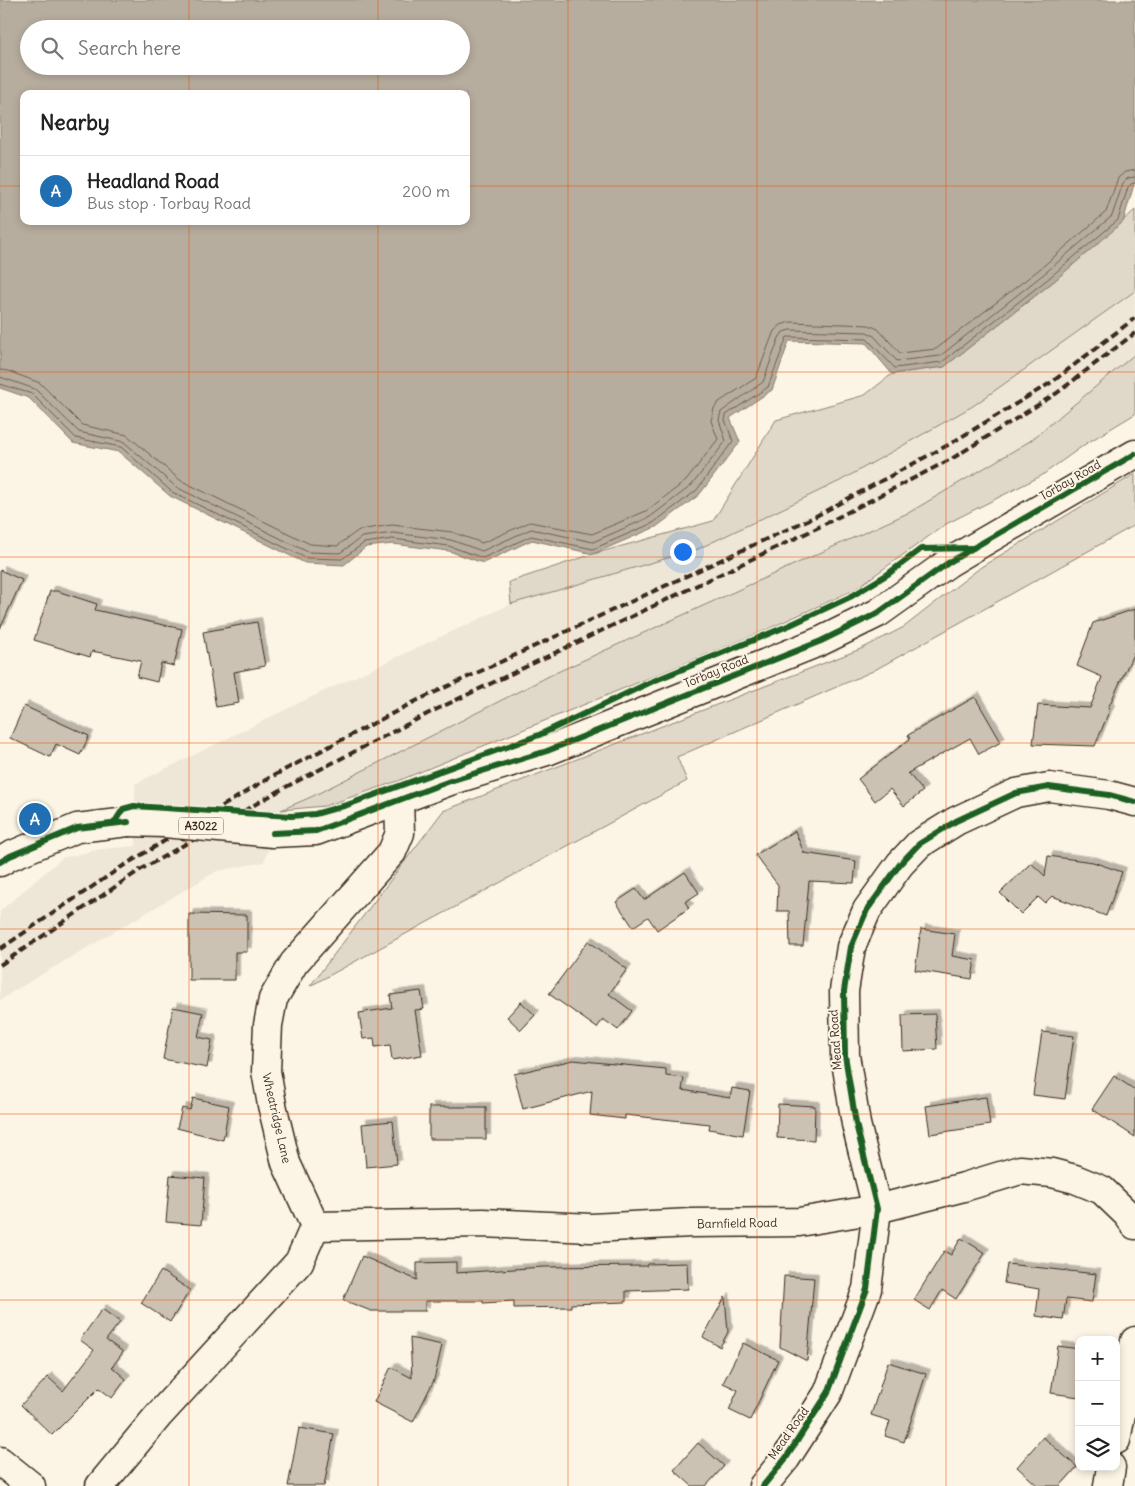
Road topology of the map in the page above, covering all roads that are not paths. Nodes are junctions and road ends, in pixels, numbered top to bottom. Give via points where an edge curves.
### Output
1 (1135, 454) edge
2 (399, 801) junction
3 (1135, 802) edge
4 (3, 855) edge
5 (877, 1209) junction
6 (1135, 1225) edge
7 (315, 1226) junction
8 (1135, 1341) edge
9 (1119, 1426) edge
10 (0, 1461) edge
11 (1110, 1471) edge
12 (31, 1486) edge
13 (100, 1486) edge
14 (763, 1486) edge
15 (1108, 1486) edge

1 - 2 street, Torbay Road / A3022 via 972,548 878,613 821,641 547,751 450,781
2 - 4 street, Torbay Road / A3022, bridge via 316,831 273,833 128,822 77,828
2 - 7 street, Wheatridge Lane via 400,833 392,852 294,963 273,999 266,1071 272,1105 286,1163
3 - 5 street, Mead Road via 1049,787 1016,794 956,821 920,844 900,864 868,910 851,947 844,991 845,1055 856,1124
5 - 6 street, Barnfield Road via 1020,1170 1067,1177 1102,1190
5 - 7 street, Barnfield Road via 799,1222 592,1228 483,1223
5 - 14 street, Mead Road via 867,1289 828,1393 786,1458
7 - 13 street via 299,1262 158,1416
8 - 9 street
10 - 12 street
11 - 15 street

